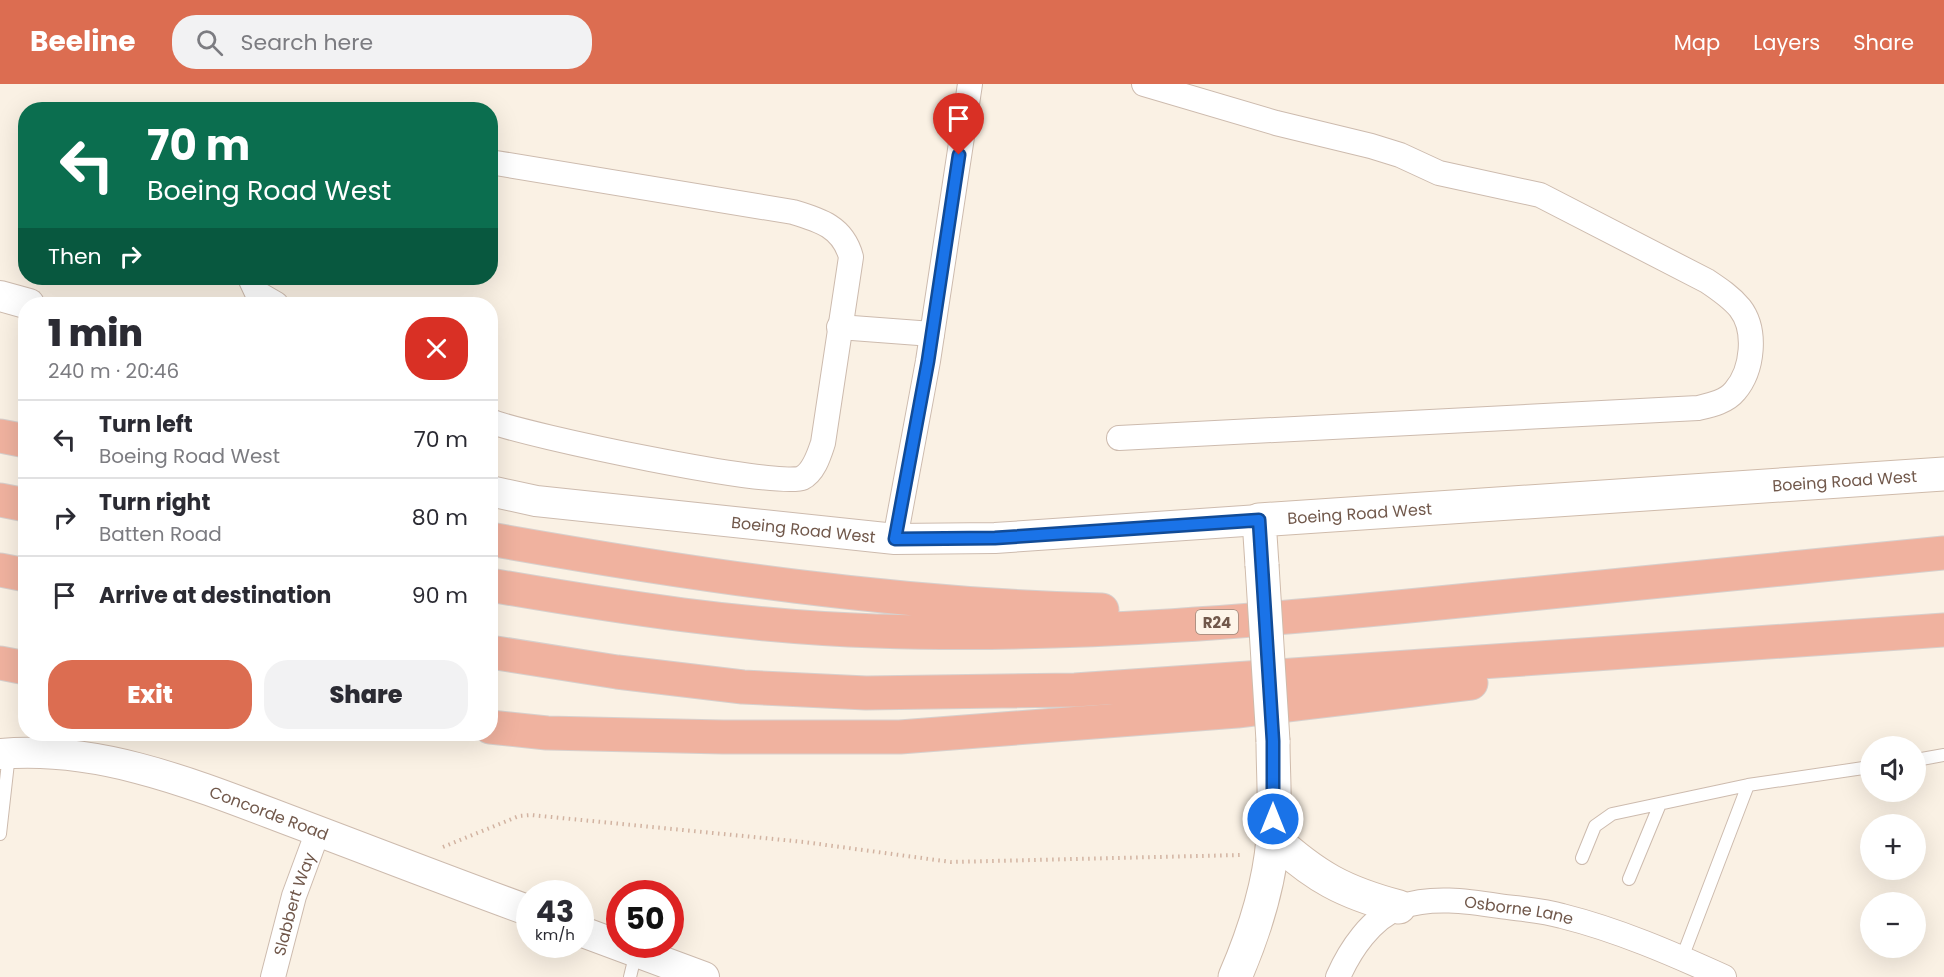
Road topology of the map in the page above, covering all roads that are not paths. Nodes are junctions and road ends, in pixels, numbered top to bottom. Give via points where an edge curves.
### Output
1 (970, 84) edge
2 (1144, 84) edge
3 (498, 163) edge
4 (253, 285) edge
5 (0, 296) edge
6 (264, 297) edge
7 (18, 301) edge
8 (839, 327) junction
9 (932, 334) junction
10 (498, 423) edge
11 (1119, 438) dead end
12 (1944, 474) edge
13 (498, 493) edge
14 (0, 500) edge
15 (18, 503) edge
16 (1259, 520) junction
17 (895, 539) junction
18 (498, 540) edge
19 (1944, 553) edge
20 (0, 570) edge
21 (18, 573) edge
22 (498, 586) edge
23 (1314, 615) junction
24 (1944, 630) edge
25 (1707, 647) junction
26 (498, 653) edge
27 (0, 663) edge
28 (18, 666) edge
29 (498, 728) edge
30 (4, 754) edge
31 (1944, 755) edge
32 (1926, 758) edge
33 (1860, 768) edge
34 (1748, 785) junction
35 (1660, 804) junction
36 (318, 831) junction
37 (0, 833) edge
38 (1272, 847) junction
39 (1582, 858) dead end
40 (1629, 879) dead end
41 (516, 906) edge
42 (1399, 907) junction
43 (594, 940) edge
44 (1682, 958) junction
45 (633, 964) edge
46 (273, 977) edge
47 (704, 977) edge
48 (1235, 977) edge
49 (1338, 977) edge
50 (1724, 977) edge

1 - 9 street
2 - 11 street via 1371,146 1439,173 1549,200 1727,295 1741,309 1749,329 1751,351 1745,375 1735,392 1718,404 1698,408
3 - 8 street via 793,212 821,220 840,233 851,257
4 - 6 street
5 - 7 street
8 - 9 street
8 - 10 street via 823,443 810,471 801,478 730,474 541,436
9 - 17 street
12 - 16 main road, Boeing Road West
13 - 17 street, Boeing Road West via 536,501
14 - 15 highway
16 - 17 street, Boeing Road West via 995,538
16 - 38 main road, bridge via 1273,741
18 - 23 highway via 634,565 901,599 1058,609
19 - 23 highway, R24
20 - 21 highway
22 - 23 highway, R24 via 617,607 752,623 876,631 1061,632
24 - 25 highway
25 - 26 highway via 1075,690 866,693 743,687
25 - 29 highway via 1396,693 1237,711 900,737 547,733
27 - 28 highway
30 - 36 street, Concorde Road via 50,752 111,761 204,789
30 - 37 lane
31 - 32 lane
33 - 34 lane
34 - 35 lane
34 - 44 lane
35 - 39 lane via 1602,819 1595,826
35 - 40 lane
36 - 41 street, Concorde Road
36 - 46 street, Slabbert Way via 294,896
38 - 42 main road via 1335,886
38 - 48 main road via 1262,903
42 - 44 street, Osborne Lane via 1429,901 1468,901 1559,915
42 - 49 street, Osborne Lane via 1374,923 1359,940
43 - 45 street
44 - 50 street, Osborne Lane
45 - 47 street

